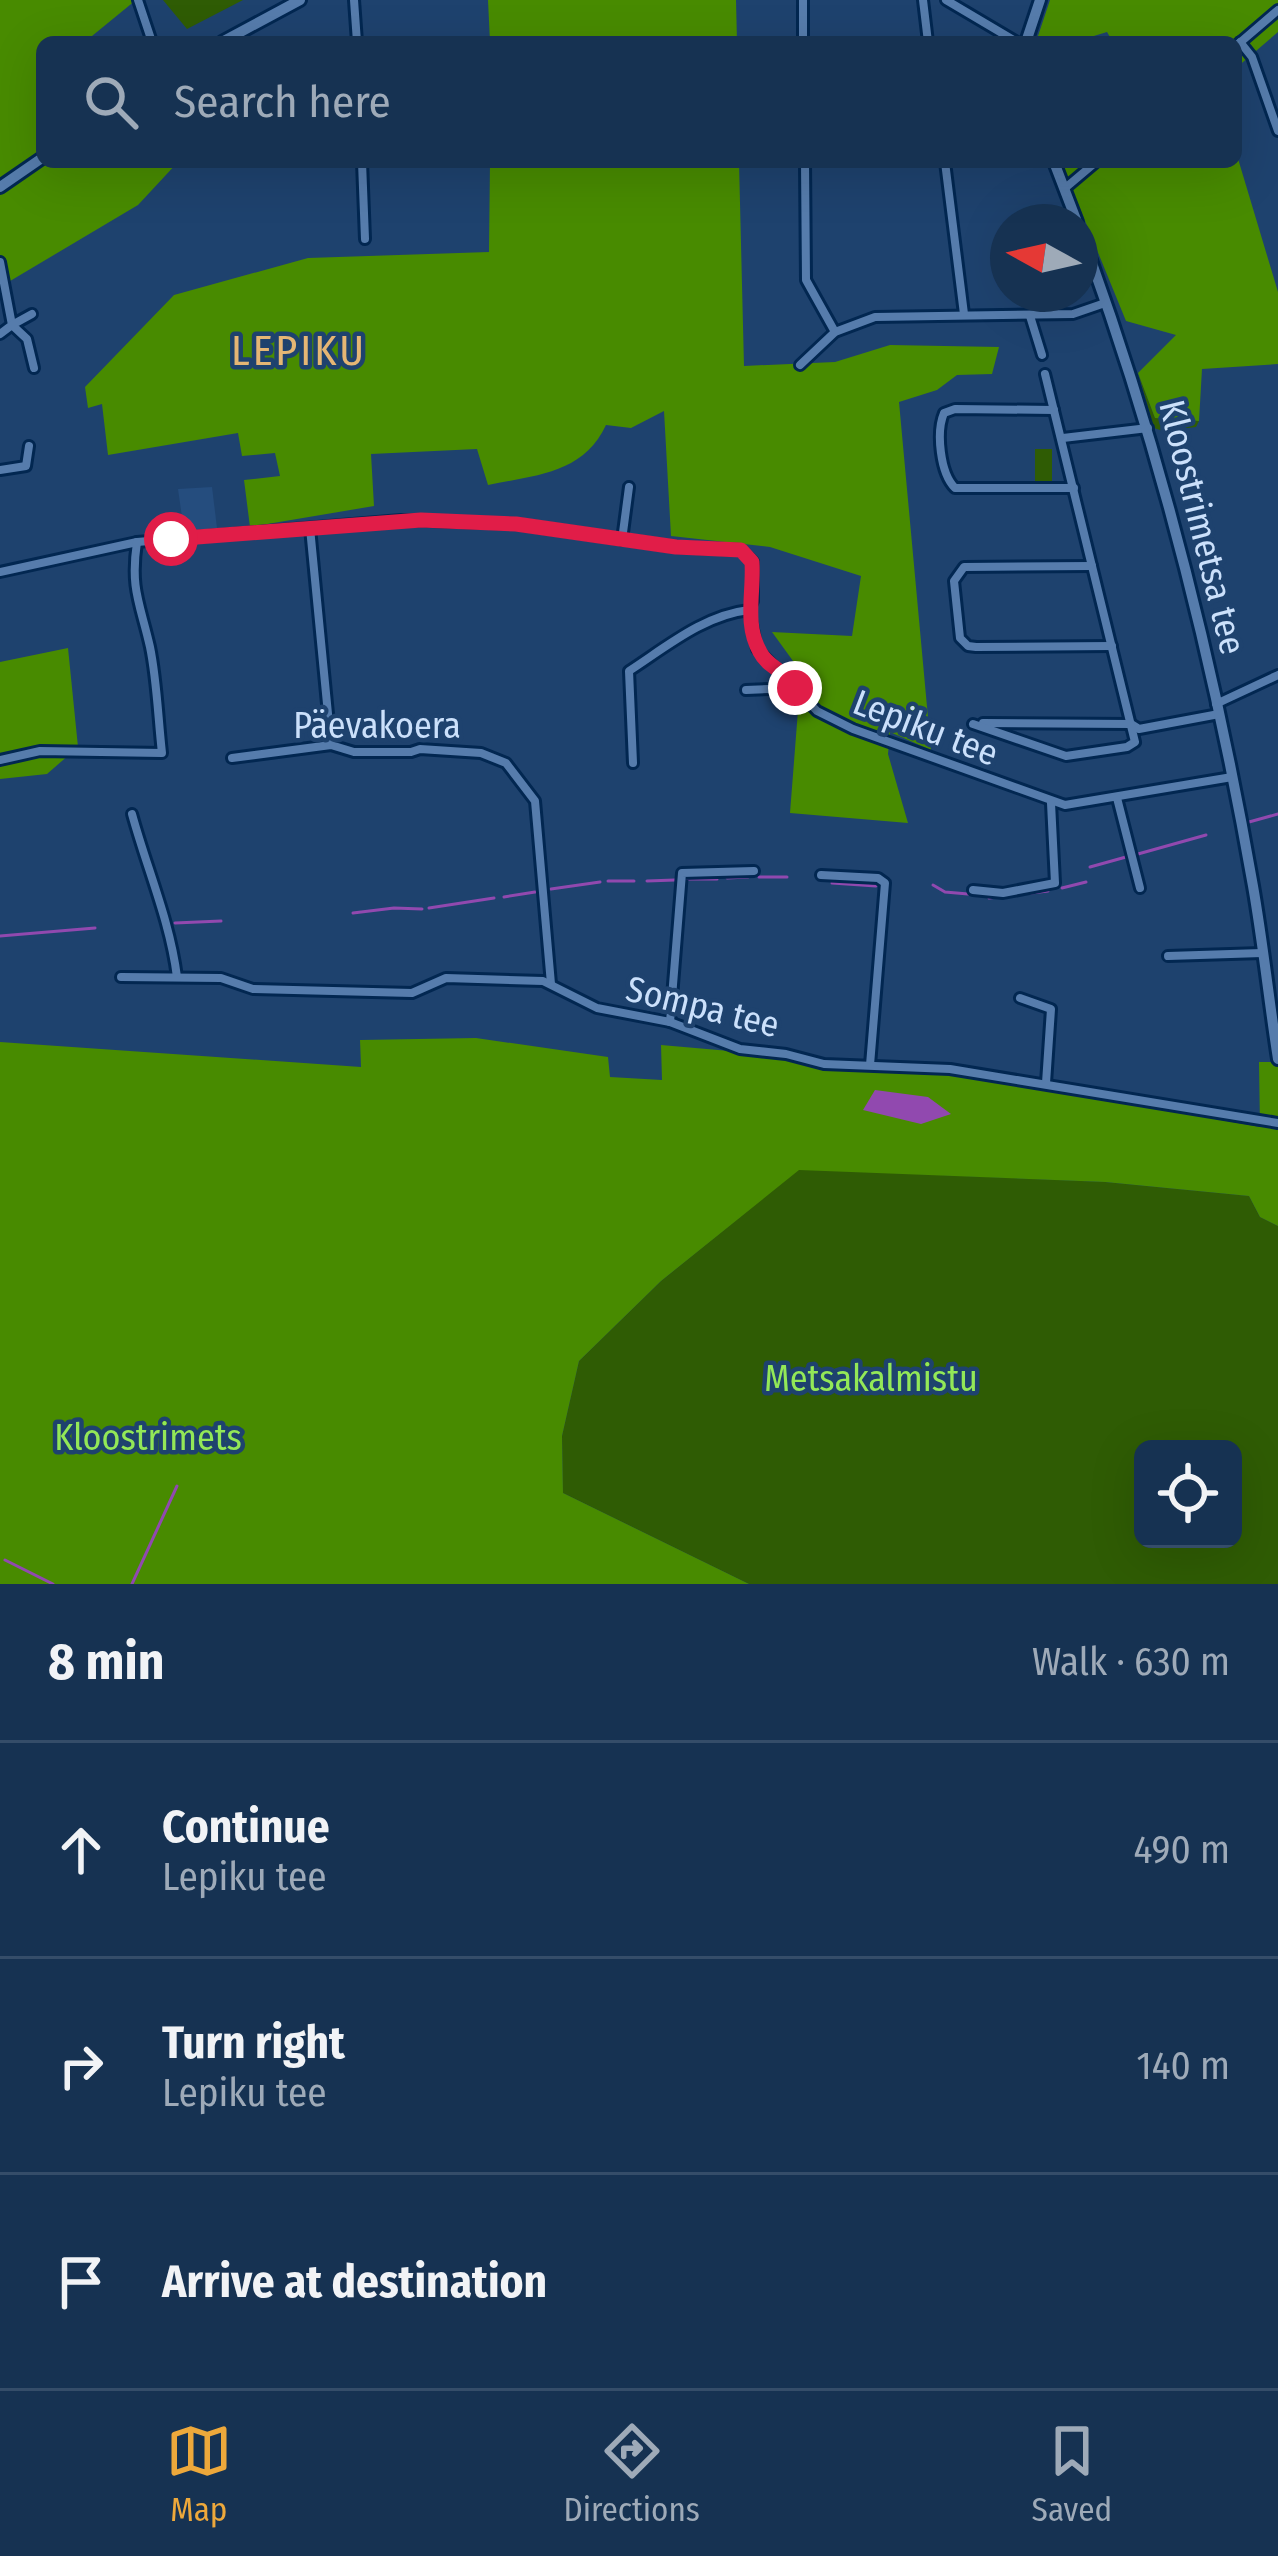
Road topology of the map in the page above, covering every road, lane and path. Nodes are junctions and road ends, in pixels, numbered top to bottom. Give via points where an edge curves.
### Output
1 (138, 0) edge
2 (300, 0) edge
3 (354, 0) edge
4 (802, 0) edge
5 (923, 0) edge
6 (946, 0) edge
7 (1040, 0) edge
8 (1278, 10) edge
9 (150, 36) edge
10 (233, 36) edge
11 (357, 36) edge
12 (803, 36) edge
13 (927, 36) edge
14 (1011, 36) edge
15 (1025, 36) edge
16 (1242, 41) edge
17 (1242, 48) edge
18 (1278, 131) edge
19 (36, 162) edge
20 (362, 168) edge
21 (805, 168) edge
22 (945, 168) edge
23 (1056, 168) edge
24 (1089, 168) edge
25 (0, 187) edge
26 (1064, 189) junction
27 (1070, 204) edge
28 (365, 239) dead end
29 (0, 262) edge
30 (1098, 278) edge
31 (1107, 302) junction
32 (32, 314) dead end
33 (964, 314) junction
34 (1030, 315) junction
35 (12, 325) junction
36 (835, 332) junction
37 (0, 334) edge
38 (1042, 355) dead end
39 (800, 365) dead end
40 (34, 368) dead end
41 (1045, 374) dead end
42 (1054, 410) junction
43 (1148, 428) junction
44 (1063, 438) junction
45 (28, 446) dead end
46 (0, 470) edge
47 (629, 487) dead end
48 (1074, 488) junction
49 (310, 528) junction
50 (622, 540) junction
51 (137, 542) junction
52 (1093, 566) junction
53 (0, 572) edge
54 (749, 610) junction
55 (1112, 646) junction
56 (1278, 675) edge
57 (795, 688) junction
58 (746, 690) dead end
59 (1218, 709) junction
60 (1130, 724) junction
61 (332, 746) junction
62 (232, 758) dead end
63 (0, 760) edge
64 (633, 763) dead end
65 (1232, 777) junction
66 (1117, 798) junction
67 (1052, 803) junction
68 (132, 814) dead end
69 (754, 871) dead end
70 (821, 875) dead end
71 (1139, 888) dead end
72 (973, 890) dead end
73 (1262, 953) junction
74 (1168, 956) dead end
75 (122, 977) dead end
76 (176, 977) junction
77 (551, 984) junction
78 (1020, 998) dead end
79 (670, 1022) junction
80 (1278, 1059) edge
81 (870, 1065) junction
82 (1046, 1083) junction
83 (1278, 1124) edge

1 - 9 street
2 - 10 main road
3 - 11 street
4 - 12 street
5 - 13 street
6 - 14 street
7 - 15 main road
8 - 16 street
17 - 18 street
19 - 25 main road
20 - 28 street
21 - 36 street via 806,280
22 - 33 street
23 - 26 main road, Kloostrimetsa tee
24 - 26 street
26 - 27 main road, Kloostrimetsa tee
29 - 35 street
30 - 31 main road, Kloostrimetsa tee
31 - 34 street via 1073,314
31 - 43 main road, Kloostrimetsa tee
32 - 35 street
33 - 34 street
33 - 36 street via 875,317
34 - 38 street
35 - 37 street
35 - 40 street via 27,339
36 - 39 street
41 - 42 street
42 - 44 street
42 - 48 street via 944,412 946,478 955,488
43 - 44 street
43 - 59 main road, Kloostrimetsa tee
44 - 48 street
45 - 46 street via 26,466
47 - 50 street
48 - 52 street
49 - 50 street, Lepiku tee via 465,521
49 - 51 street, Lepiku tee
49 - 61 street
50 - 54 street, Lepiku tee via 741,550 752,562
51 - 53 street, Lepiku tee
51 - 63 street via 134,581 162,753 40,751
52 - 55 street
52 - 55 street via 964,567 954,581 960,638 976,647
54 - 57 street, Lepiku tee via 758,649
54 - 64 street via 698,626 629,671
55 - 60 street
56 - 59 street
57 - 58 street
57 - 67 street, Lepiku tee via 853,729
59 - 60 street via 1139,729
59 - 65 main road, Kloostrimetsa tee
60 - 60 street via 1008,723 973,724 1066,756 1127,747 1135,742
61 - 62 street, Päevakoera
61 - 77 street, Päevakoera via 481,753 519,776 535,801
65 - 66 street, Lepiku tee
65 - 73 main road, Kloostrimetsa tee
66 - 67 street, Lepiku tee
66 - 71 street
67 - 72 street via 1055,883
68 - 76 street via 172,935
69 - 79 street via 682,873
70 - 81 street via 885,883
73 - 74 street
73 - 80 main road, Kloostrimetsa tee
75 - 76 street, Sompa tee
76 - 77 street, Sompa tee via 412,993 446,979
77 - 79 street, Sompa tee via 598,1008
78 - 82 street via 1051,1009
79 - 81 street, Sompa tee via 740,1049
81 - 82 street, Sompa tee
82 - 83 street, Sompa tee

